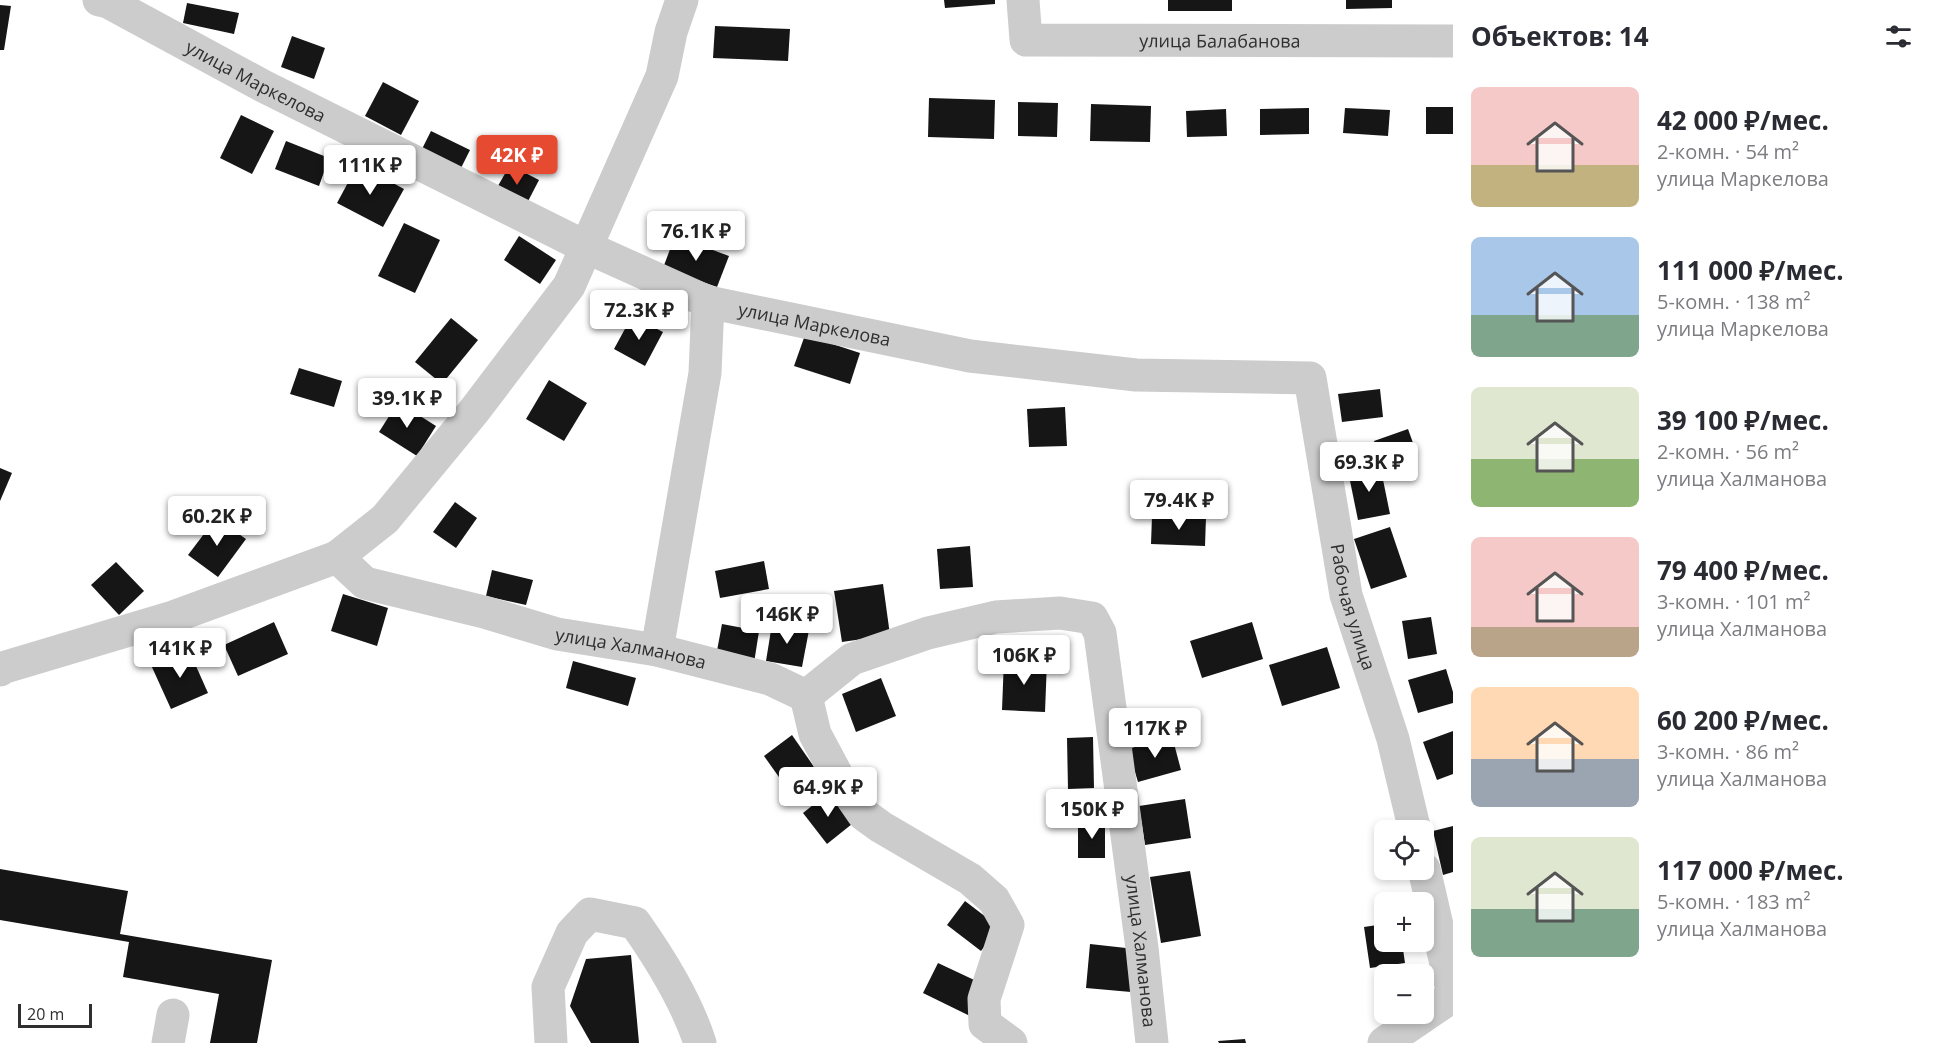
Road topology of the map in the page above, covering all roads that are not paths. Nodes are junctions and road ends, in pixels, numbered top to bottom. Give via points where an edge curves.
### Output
1 (99, 0) edge
2 (682, 0) edge
3 (1023, 0) edge
4 (1453, 41) edge
5 (586, 247) junction
6 (708, 302) junction
7 (1310, 378) joint
8 (338, 557) junction
9 (657, 650) junction
10 (0, 670) edge
11 (806, 696) junction
12 (1412, 820) edge
13 (1427, 880) edge
14 (1453, 995) edge
15 (551, 1043) edge
16 (700, 1043) edge
17 (1011, 1043) edge
18 (1152, 1043) edge
19 (1384, 1043) edge

1 - 5 street, улица Маркелова
2 - 5 street via 662,76
3 - 4 street, улица Балабанова via 1026,40
5 - 6 street, улица Маркелова
5 - 8 street via 569,286 474,411 385,519
6 - 7 street, улица Маркелова via 970,356 1136,375
6 - 9 street via 705,373
7 - 12 street, Рабочая улица via 1346,595 1393,739
8 - 9 street, улица Халманова via 365,583 557,634
8 - 10 street via 172,617
9 - 11 street, улица Халманова via 770,679
11 - 17 street via 815,734 863,814 970,879 994,900 1008,925 984,999 985,1024
11 - 18 street, улица Халманова via 852,659 928,633 996,617 1060,613 1092,618 1100,633
13 - 14 street
14 - 19 street
15 - 16 street via 548,987 572,933 590,914 635,923 660,958

